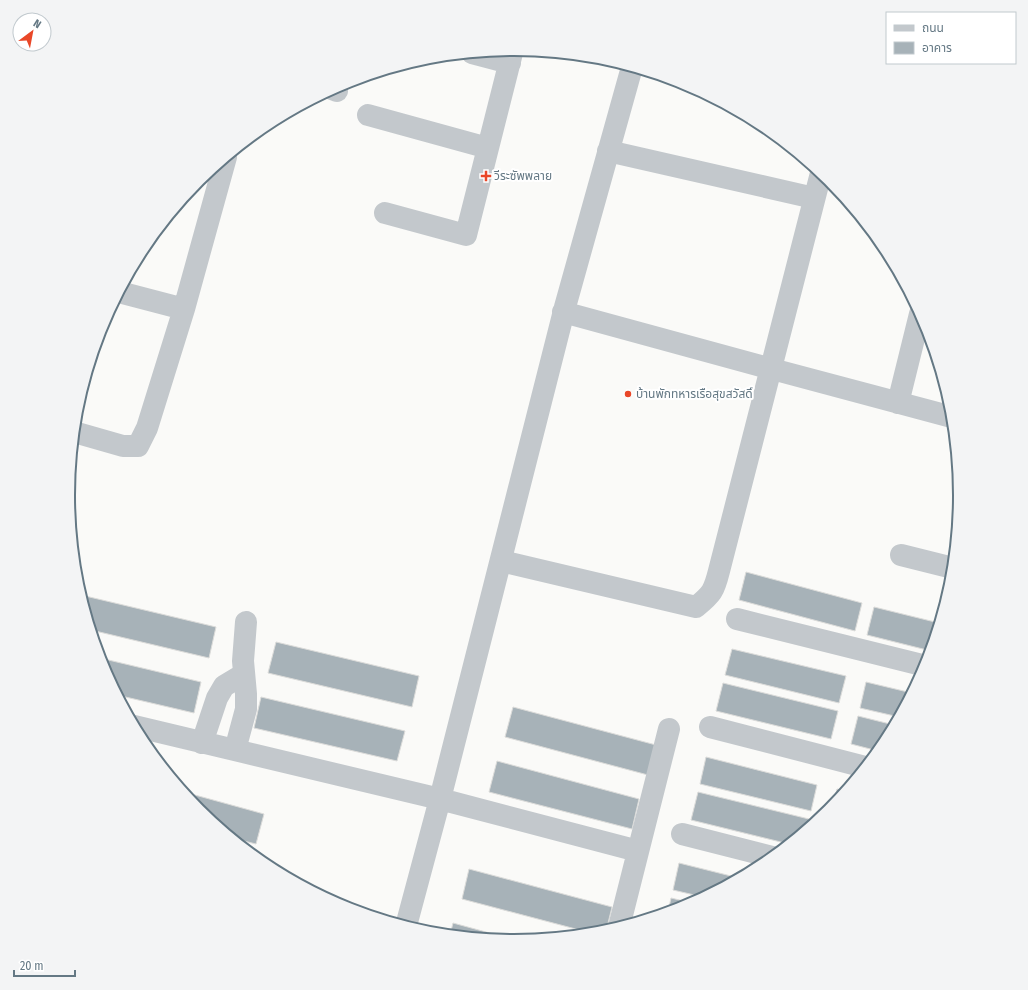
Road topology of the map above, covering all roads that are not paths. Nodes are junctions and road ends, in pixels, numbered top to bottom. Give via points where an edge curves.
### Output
1 (511, 56) edge
2 (631, 72) edge
3 (368, 115) dead end
4 (488, 148) junction
5 (608, 151) junction
6 (222, 168) edge
7 (819, 180) edge
8 (814, 198) junction
9 (385, 213) dead end
10 (124, 293) edge
11 (184, 309) junction
12 (564, 312) junction
13 (918, 322) edge
14 (772, 369) junction
15 (898, 402) junction
16 (946, 415) edge
17 (80, 434) edge
18 (901, 555) dead end
19 (501, 561) junction
20 (947, 566) edge
21 (737, 619) dead end
22 (246, 622) dead end
23 (919, 664) edge
24 (244, 674) junction
25 (142, 728) edge
26 (710, 728) dead end
27 (669, 729) dead end
28 (202, 742) junction
29 (235, 750) junction
30 (859, 766) edge
31 (440, 799) junction
32 (682, 834) dead end
33 (638, 851) junction
34 (765, 855) edge
35 (407, 921) edge
36 (621, 921) edge

1 - 4 street
2 - 5 street
3 - 4 street
4 - 9 street via 466,235
5 - 8 street
5 - 12 street
6 - 11 street
7 - 8 street
8 - 14 street
10 - 11 street
11 - 17 street via 147,428 138,446 123,446
12 - 14 street
12 - 19 street
13 - 15 street
14 - 15 street
14 - 19 street via 714,590 696,607
15 - 16 street
18 - 20 street
19 - 31 street
21 - 23 street
22 - 24 street
24 - 28 street via 224,686 217,698
24 - 29 street via 246,709
25 - 28 street
26 - 30 street
27 - 33 street
28 - 29 street
29 - 31 street
31 - 33 street
31 - 35 street
32 - 34 street
33 - 36 street

